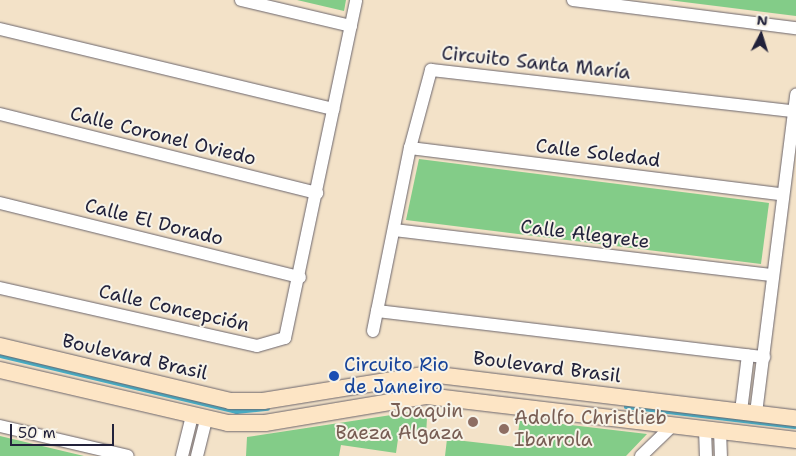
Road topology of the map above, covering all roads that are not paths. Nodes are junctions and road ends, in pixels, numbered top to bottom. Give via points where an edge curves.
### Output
1 (241, 0) edge
2 (356, 0) edge
3 (573, 0) edge
4 (351, 26) junction
5 (796, 28) edge
6 (0, 31) edge
7 (796, 94) edge
8 (334, 109) junction
9 (793, 111) junction
10 (0, 114) edge
11 (410, 148) junction
12 (317, 194) junction
13 (781, 194) junction
14 (0, 203) edge
15 (394, 230) junction
16 (771, 276) junction
17 (300, 277) junction
18 (0, 288) edge
19 (377, 312) junction
20 (373, 331) dead end
21 (0, 346) edge
22 (748, 355) junction
23 (764, 357) junction
24 (0, 370) edge
25 (748, 412) junction
26 (199, 418) junction
27 (796, 418) edge
28 (673, 425) junction
29 (0, 426) edge
30 (712, 430) junction
31 (796, 440) edge
32 (128, 456) edge
33 (182, 456) edge
34 (198, 456) edge
35 (641, 456) edge
36 (706, 456) edge
37 (721, 456) edge

1 - 4 street
2 - 4 street, Calle Concepción
3 - 5 street
4 - 8 street, Calle Concepción
6 - 8 street
7 - 9 street
8 - 12 street, Calle Concepción
9 - 11 street, Circuito Santa María via 439,68 431,70 426,77
9 - 13 street
10 - 12 street, Calle Coronel Oviedo
11 - 13 street, Calle Soledad
11 - 15 street, Circuito Santa María
12 - 17 street, Calle Concepción
13 - 16 street
14 - 17 street, Calle El Dorado
15 - 16 street, Calle Alegrete
15 - 19 street, Circuito Santa María
16 - 23 street
17 - 18 street, Calle Concepción via 288,334 285,338 257,346
19 - 20 street, Circuito Santa María
19 - 22 street
21 - 25 main road, Boulevard Brasil via 248,402 430,374
22 - 23 street
22 - 25 street
23 - 25 street
24 - 26 main road
25 - 27 main road, Boulevard Brasil
26 - 28 main road via 248,425 427,396
26 - 33 street
26 - 34 street
28 - 30 main road
28 - 35 street
29 - 32 street
30 - 31 main road
30 - 36 street
30 - 37 street

